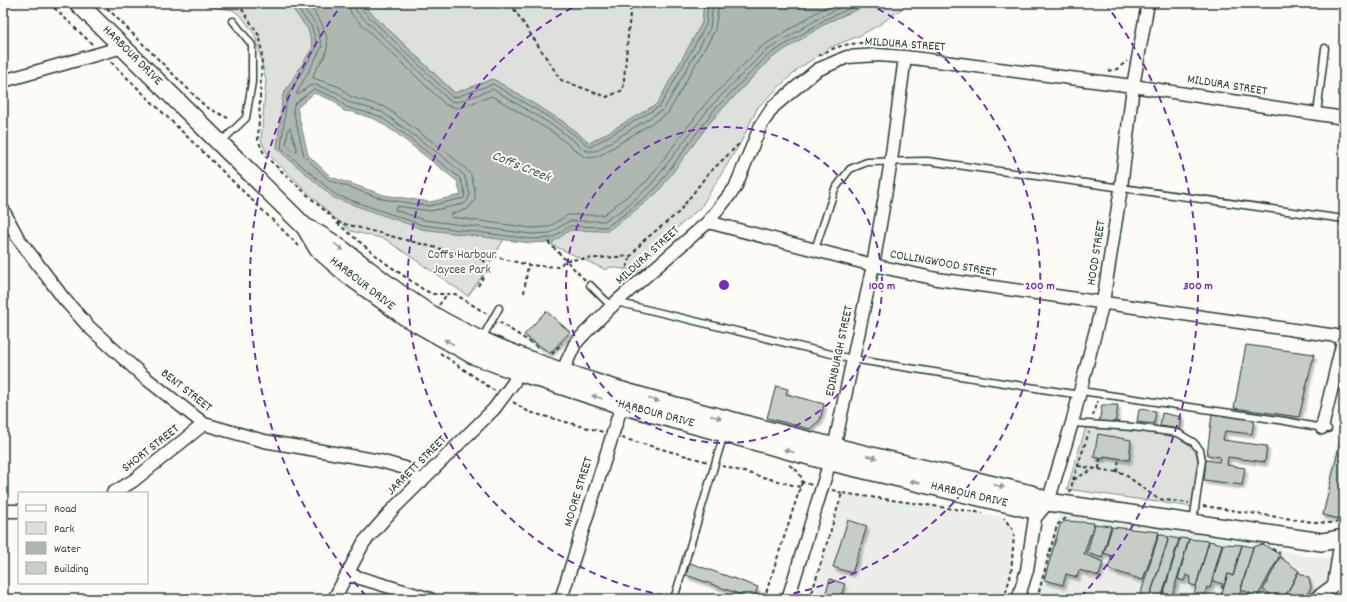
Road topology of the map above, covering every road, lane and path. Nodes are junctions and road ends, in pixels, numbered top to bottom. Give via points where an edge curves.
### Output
1 (78, 3) edge
2 (102, 3) edge
3 (238, 3) edge
4 (510, 3) edge
5 (632, 3) edge
6 (1148, 3) edge
7 (233, 21) dead end
8 (876, 43) dead end
9 (899, 44) dead end
10 (123, 47) junction
11 (922, 47) dead end
12 (1325, 48) dead end
13 (905, 57) junction
14 (1129, 57) dead end
15 (816, 58) dead end
16 (1104, 72) dead end
17 (3, 81) edge
18 (1133, 86) junction
19 (1317, 114) junction
20 (228, 118) dead end
21 (1344, 118) edge
22 (743, 141) dead end
23 (220, 143) junction
24 (891, 161) junction
25 (1121, 188) junction
26 (3, 210) edge
27 (1344, 220) edge
28 (337, 222) junction
29 (708, 222) junction
30 (548, 242) dead end
31 (815, 249) junction
32 (631, 256) junction
33 (479, 259) junction
34 (566, 260) junction
35 (528, 265) junction
36 (873, 265) junction
37 (590, 285) joint
38 (478, 286) dead end
39 (524, 293) dead end
40 (1103, 302) junction
41 (611, 303) junction
42 (499, 308) dead end
43 (493, 318) junction
44 (1344, 337) edge
45 (566, 338) dead end
46 (477, 348) junction
47 (542, 350) dead end
48 (549, 354) dead end
49 (852, 359) junction
50 (519, 364) junction
51 (562, 372) junction
52 (1080, 393) junction
53 (623, 399) junction
54 (1072, 423) junction
55 (204, 424) junction
56 (1325, 429) joint
57 (725, 433) junction
58 (833, 456) junction
59 (1100, 458) dead end
60 (1119, 458) dead end
61 (781, 463) dead end
62 (1094, 469) junction
63 (1099, 469) junction
64 (1117, 472) junction
65 (1073, 480) junction
66 (421, 482) junction
67 (802, 482) junction
68 (823, 488) junction
69 (115, 492) edge
70 (842, 493) junction
71 (1069, 495) dead end
72 (1048, 502) junction
73 (1196, 504) junction
74 (3, 511) edge
75 (18, 511) edge
76 (989, 514) dead end
77 (997, 516) dead end
78 (1344, 521) edge
79 (1193, 523) junction
80 (1057, 525) dead end
81 (1343, 538) edge
82 (347, 574) junction
83 (334, 599) edge
84 (430, 599) edge
85 (561, 599) edge
86 (674, 599) edge
87 (764, 599) edge
88 (788, 599) edge
89 (810, 599) edge
90 (1004, 599) edge
91 (1018, 599) edge
92 (1037, 599) edge
93 (1315, 599) edge

1 - 10 street, HARBOUR DRIVE
2 - 20 path via 206,107
3 - 28 path via 260,36 262,57 258,140 265,156
4 - 5 path via 561,80 607,97 623,90
6 - 18 street, HOOD STREET
7 - 23 lane via 252,45 252,82 246,118
8 - 15 path via 847,44 828,50
9 - 11 path
10 - 17 street
10 - 23 street, HARBOUR DRIVE
12 - 19 lane
13 - 18 street, MILDURA STREET
13 - 24 street, EDINBURGH STREET
13 - 29 street, MILDURA STREET via 847,57 817,70 773,107 761,125 735,188
14 - 16 path via 1117,69
18 - 19 street, MILDURA STREET
18 - 25 street, HOOD STREET
19 - 21 street, MILDURA STREET
22 - 32 path via 707,175 678,213 643,242
23 - 46 street, HARBOUR DRIVE via 305,228 328,238 408,300
24 - 25 lane via 928,161
24 - 31 lane via 867,162 850,169 835,189
24 - 36 street, EDINBURGH STREET
25 - 27 lane
25 - 40 street, HOOD STREET
26 - 55 street, BENT STREET via 18,238 64,300 89,327 143,376
28 - 33 path
28 - 43 path via 384,262 424,290 433,294 454,294
29 - 31 street, COLLINGWOOD STREET
29 - 41 street, MILDURA STREET
30 - 34 path
31 - 36 street, COLLINGWOOD STREET
32 - 34 path
32 - 41 path via 623,281
33 - 35 path via 492,256
33 - 38 path via 488,263
34 - 35 path via 558,267
34 - 37 path
35 - 39 path
36 - 40 street, COLLINGWOOD STREET via 937,279
36 - 49 street, EDINBURGH STREET
37 - 41 lane
40 - 44 street, COLLINGWOOD STREET
40 - 52 street, HOOD STREET
41 - 49 lane
41 - 51 street, MILDURA STREET via 575,344
42 - 43 lane
43 - 46 lane
43 - 47 path
44 - 56 street
45 - 48 path via 553,354
46 - 50 street, HARBOUR DRIVE
49 - 52 lane
49 - 58 street, EDINBURGH STREET
50 - 51 street, HARBOUR DRIVE
53 -> 50 street, HARBOUR DRIVE
50 - 66 street, JARRETT STREET via 514,382 494,409
51 - 53 street, HARBOUR DRIVE
52 - 54 street, HOOD STREET
52 - 56 lane via 1285,420
53 - 57 street, HARBOUR DRIVE
53 -> 58 street, HARBOUR DRIVE
53 - 85 street, MOORE STREET
54 - 72 street, HOOD STREET
54 - 73 lane via 1171,431 1190,439 1200,450 1202,460
55 - 66 street, BENT STREET via 264,441 380,461 405,468
55 - 69 street, SHORT STREET via 133,481
58 -> 57 street, HARBOUR DRIVE
57 - 86 lane
58 - 68 street, EDINBURGH STREET
58 - 72 street, HARBOUR DRIVE via 1030,509
59 - 63 path
60 - 64 path
61 - 67 path via 797,470 802,476
62 - 63 path
62 - 65 path
62 - 65 path via 1078,466
63 - 64 path
64 - 73 path via 1123,473 1158,499
65 - 71 path
66 - 82 street, JARRETT STREET via 364,542
67 - 68 path
67 - 87 path
68 - 70 path
68 - 88 street, EDINBURGH STREET
70 - 76 path
70 - 89 path
72 - 79 street, HARBOUR DRIVE
72 - 91 street via 1035,518 1027,570
73 - 78 path via 1312,522
73 - 79 lane
74 - 75 street
77 - 90 path via 1004,517 1014,535 1011,574
79 - 81 street, HARBOUR DRIVE via 1322,542
80 - 92 path
81 - 93 street via 1334,585
82 - 83 street, JARRETT STREET
82 - 84 street

